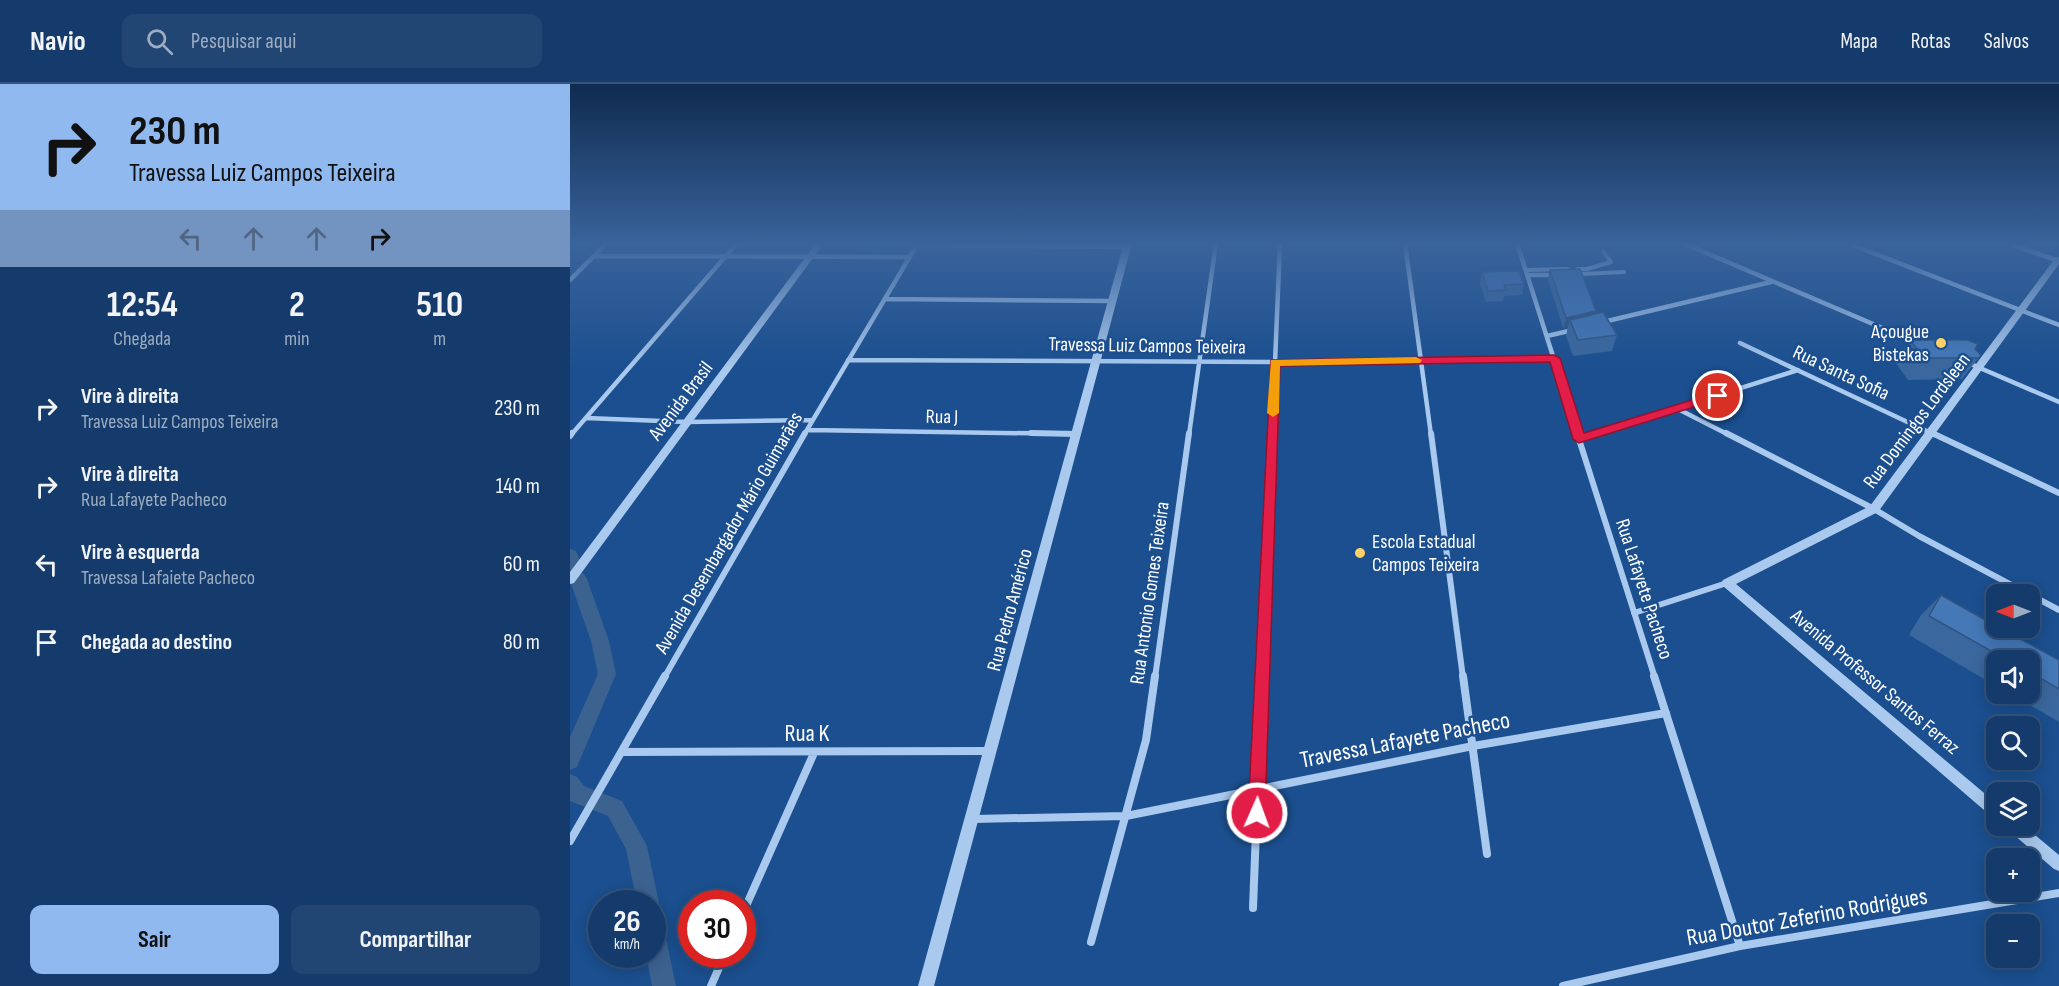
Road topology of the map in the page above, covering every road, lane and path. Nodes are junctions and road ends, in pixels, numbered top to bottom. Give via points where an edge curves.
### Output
1 (701, 285) edge
2 (789, 285) edge
3 (893, 285) edge
4 (1117, 285) edge
5 (1210, 285) edge
6 (1278, 285) edge
7 (1410, 285) edge
8 (1531, 285) edge
9 (1759, 285) edge
10 (1779, 285) edge
11 (1955, 285) edge
12 (2041, 285) edge
13 (885, 298) junction
14 (1113, 300) junction
15 (2022, 311) junction
16 (1592, 325) edge
17 (2059, 325) edge
18 (1581, 328) edge
19 (1547, 336) junction
20 (1740, 343) dead end
21 (1924, 345) edge
22 (1554, 358) junction
23 (1957, 359) edge
24 (848, 360) junction
25 (1096, 360) junction
26 (1420, 360) junction
27 (1199, 362) junction
28 (1275, 362) junction
29 (1979, 368) junction
30 (1798, 369) junction
31 (2059, 402) edge
32 (1678, 409) junction
33 (586, 418) junction
34 (813, 420) junction
35 (687, 422) junction
36 (808, 430) junction
37 (1931, 432) junction
38 (1076, 434) junction
39 (570, 436) edge
40 (1579, 439) junction
41 (2059, 493) edge
42 (1874, 509) junction
43 (570, 580) edge
44 (1727, 583) junction
45 (2059, 610) edge
46 (1634, 613) junction
47 (1666, 713) junction
48 (1473, 746) junction
49 (991, 751) junction
50 (622, 752) junction
51 (814, 753) junction
52 (1258, 789) junction
53 (1986, 803) edge
54 (1126, 816) junction
55 (973, 819) junction
56 (2026, 836) edge
57 (570, 842) edge
58 (1487, 854) dead end
59 (2059, 864) edge
60 (753, 890) edge
61 (2059, 894) edge
62 (1253, 908) dead end
63 (1091, 942) dead end
64 (1740, 946) junction
65 (719, 968) edge
66 (711, 986) edge
67 (926, 986) edge
68 (1563, 986) edge

1 - 33 street
2 - 35 street, Avenida Brasil
3 - 13 street, Avenida Desembargador Mário Guimarães
4 - 14 street, Rua Pedro Américo
5 - 27 street, Rua Antonio Gomes Teixeira
6 - 28 street
7 - 26 street
8 - 19 street, Rua Lafayete Pacheco
9 - 16 street
10 - 21 street
11 - 15 street
12 - 15 street, Rua Domingos Lordsleen
13 - 14 street
13 - 24 street, Avenida Desembargador Mário Guimarães
14 - 25 street, Rua Pedro Américo
15 - 17 street
15 - 29 street, Rua Domingos Lordsleen
18 - 19 street
19 - 22 street, Rua Lafayete Pacheco
20 - 30 street, Rua Santa Sofia
22 - 26 street, Travessa Luiz Campos Teixeira
22 - 40 street, Rua Lafayete Pacheco
23 - 29 street
24 - 25 street, Travessa Luiz Campos Teixeira
24 - 34 street, Avenida Desembargador Mário Guimarães
25 - 27 street, Travessa Luiz Campos Teixeira
25 - 38 street, Rua Pedro Américo
26 - 28 street, Travessa Luiz Campos Teixeira
26 - 48 street
27 - 28 street, Travessa Luiz Campos Teixeira
27 - 54 street, Rua Antonio Gomes Teixeira via 1146,740
28 - 52 street
29 - 31 street
29 - 37 street, Rua Domingos Lordsleen
30 - 32 street
30 - 37 street, Rua Santa Sofia
32 - 40 street
32 - 42 street
33 - 35 street
33 - 39 street
34 - 35 street
34 - 36 street, Avenida Desembargador Mário Guimarães
35 - 43 street, Avenida Brasil
36 - 38 street, Rua J
36 - 50 street, Avenida Desembargador Mário Guimarães
37 - 41 street, Rua Santa Sofia
37 - 42 street, Rua Domingos Lordsleen
38 - 49 street, Rua Pedro Américo
40 - 46 street, Rua Lafayete Pacheco
42 - 44 street, Rua Domingos Lordsleen
42 - 45 street
44 - 46 street, Rua Domingos Lordsleen
44 - 53 street, Avenida Professor Santos Ferraz
46 - 47 street, Rua Lafayete Pacheco
47 - 48 street, Travessa Lafayete Pacheco
47 - 64 street, Rua Lafayete Pacheco
48 - 52 street, Travessa Lafayete Pacheco
48 - 58 street
49 - 51 street, Rua K
49 - 55 street, Rua Pedro Américo
50 - 51 street, Rua K
50 - 57 street, Avenida Desembargador Mário Guimarães
51 - 60 street
52 - 54 street, Travessa Lafayete Pacheco
52 - 62 street
54 - 55 street, Travessa Lafayete Pacheco
54 - 63 street, Rua Antonio Gomes Teixeira
55 - 67 street, Rua Pedro Américo
56 - 59 street
61 - 64 street, Rua Doutor Zeferino Rodrigues
64 - 68 street, Rua Doutor Zeferino Rodrigues
65 - 66 street

